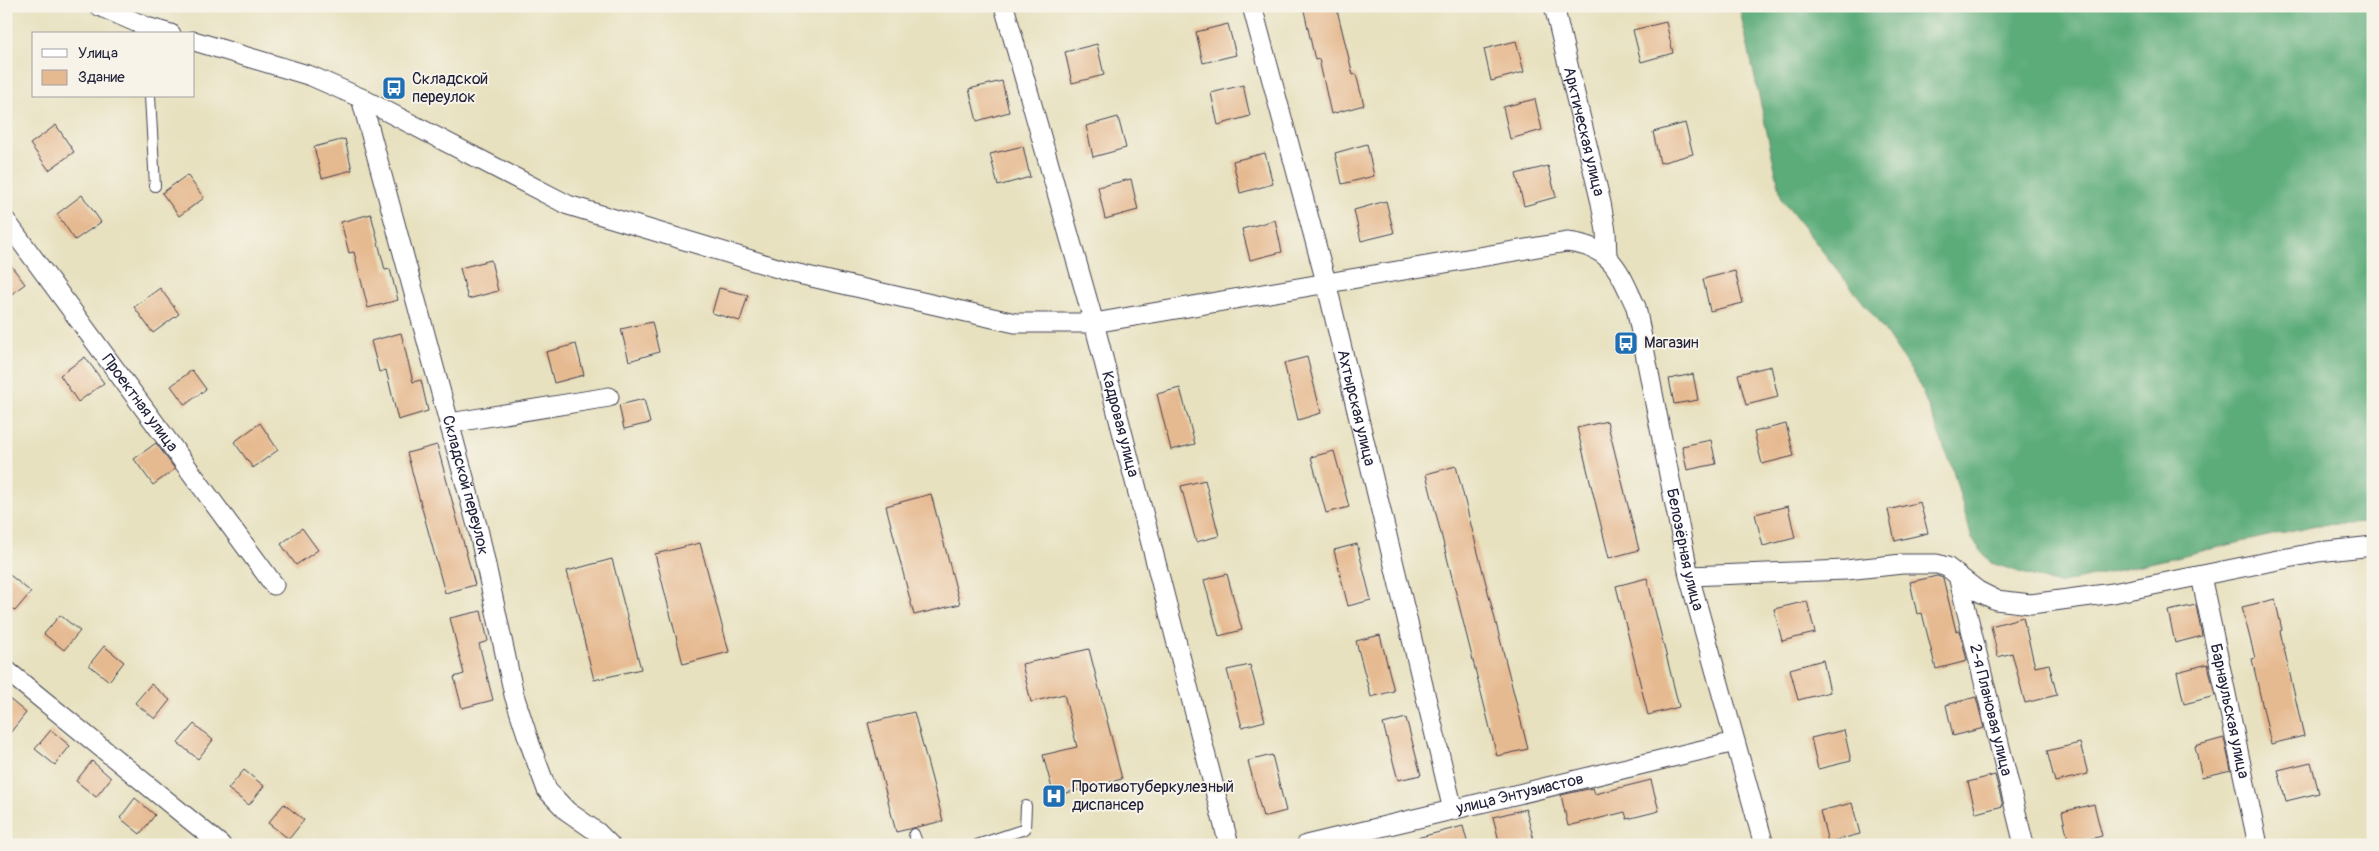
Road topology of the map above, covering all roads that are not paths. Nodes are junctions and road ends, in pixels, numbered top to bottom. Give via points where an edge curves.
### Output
1 (99, 6) edge
2 (1004, 6) edge
3 (1252, 6) edge
4 (1554, 6) edge
5 (147, 30) edge
6 (195, 41) edge
7 (150, 98) edge
8 (362, 98) junction
9 (155, 186) dead end
10 (6, 221) edge
11 (1607, 256) junction
12 (1326, 282) junction
13 (1094, 323) junction
14 (609, 397) dead end
15 (450, 423) junction
16 (2373, 546) edge
17 (1688, 576) junction
18 (1958, 576) junction
19 (2201, 576) junction
20 (274, 585) dead end
21 (6, 670) edge
22 (1735, 742) junction
23 (1026, 806) dead end
24 (1453, 810) junction
25 (914, 834) dead end
26 (221, 845) edge
27 (610, 845) edge
28 (918, 845) edge
29 (977, 845) edge
30 (1229, 845) edge
31 (1306, 845) edge
32 (1764, 845) edge
33 (2024, 845) edge
34 (2258, 845) edge

1 - 5 street
2 - 13 street, Кадровая улица
3 - 12 street, Ахтырская улица
4 - 11 street, Арктическая улица via 1601,203
6 - 8 street via 311,76
7 - 9 lane
8 - 13 street via 568,205 794,273 1005,321
8 - 15 street, Складской переулок
10 - 20 street, Проектная улица
11 - 12 street via 1588,245 1567,242
11 - 17 street, Белозёрная улица via 1623,279 1636,307
12 - 13 street
12 - 24 street, Ахтырская улица
13 - 30 street, Кадровая улица
14 - 15 street
15 - 27 street, Складской переулок via 479,532 514,695 547,790 566,811 598,832
16 - 19 street via 2318,552
17 - 18 street via 1928,564 1946,567
17 - 22 street, Белозёрная улица
18 - 19 street via 1996,600 2031,604
18 - 33 street, 2-я Плановая улица
19 - 34 street, Барнаульская улица
21 - 26 street
22 - 24 street, улица Энтузиастов
22 - 32 street, Белозёрная улица
23 - 29 lane via 1025,829
24 - 31 street, улица Энтузиастов
25 - 28 lane

